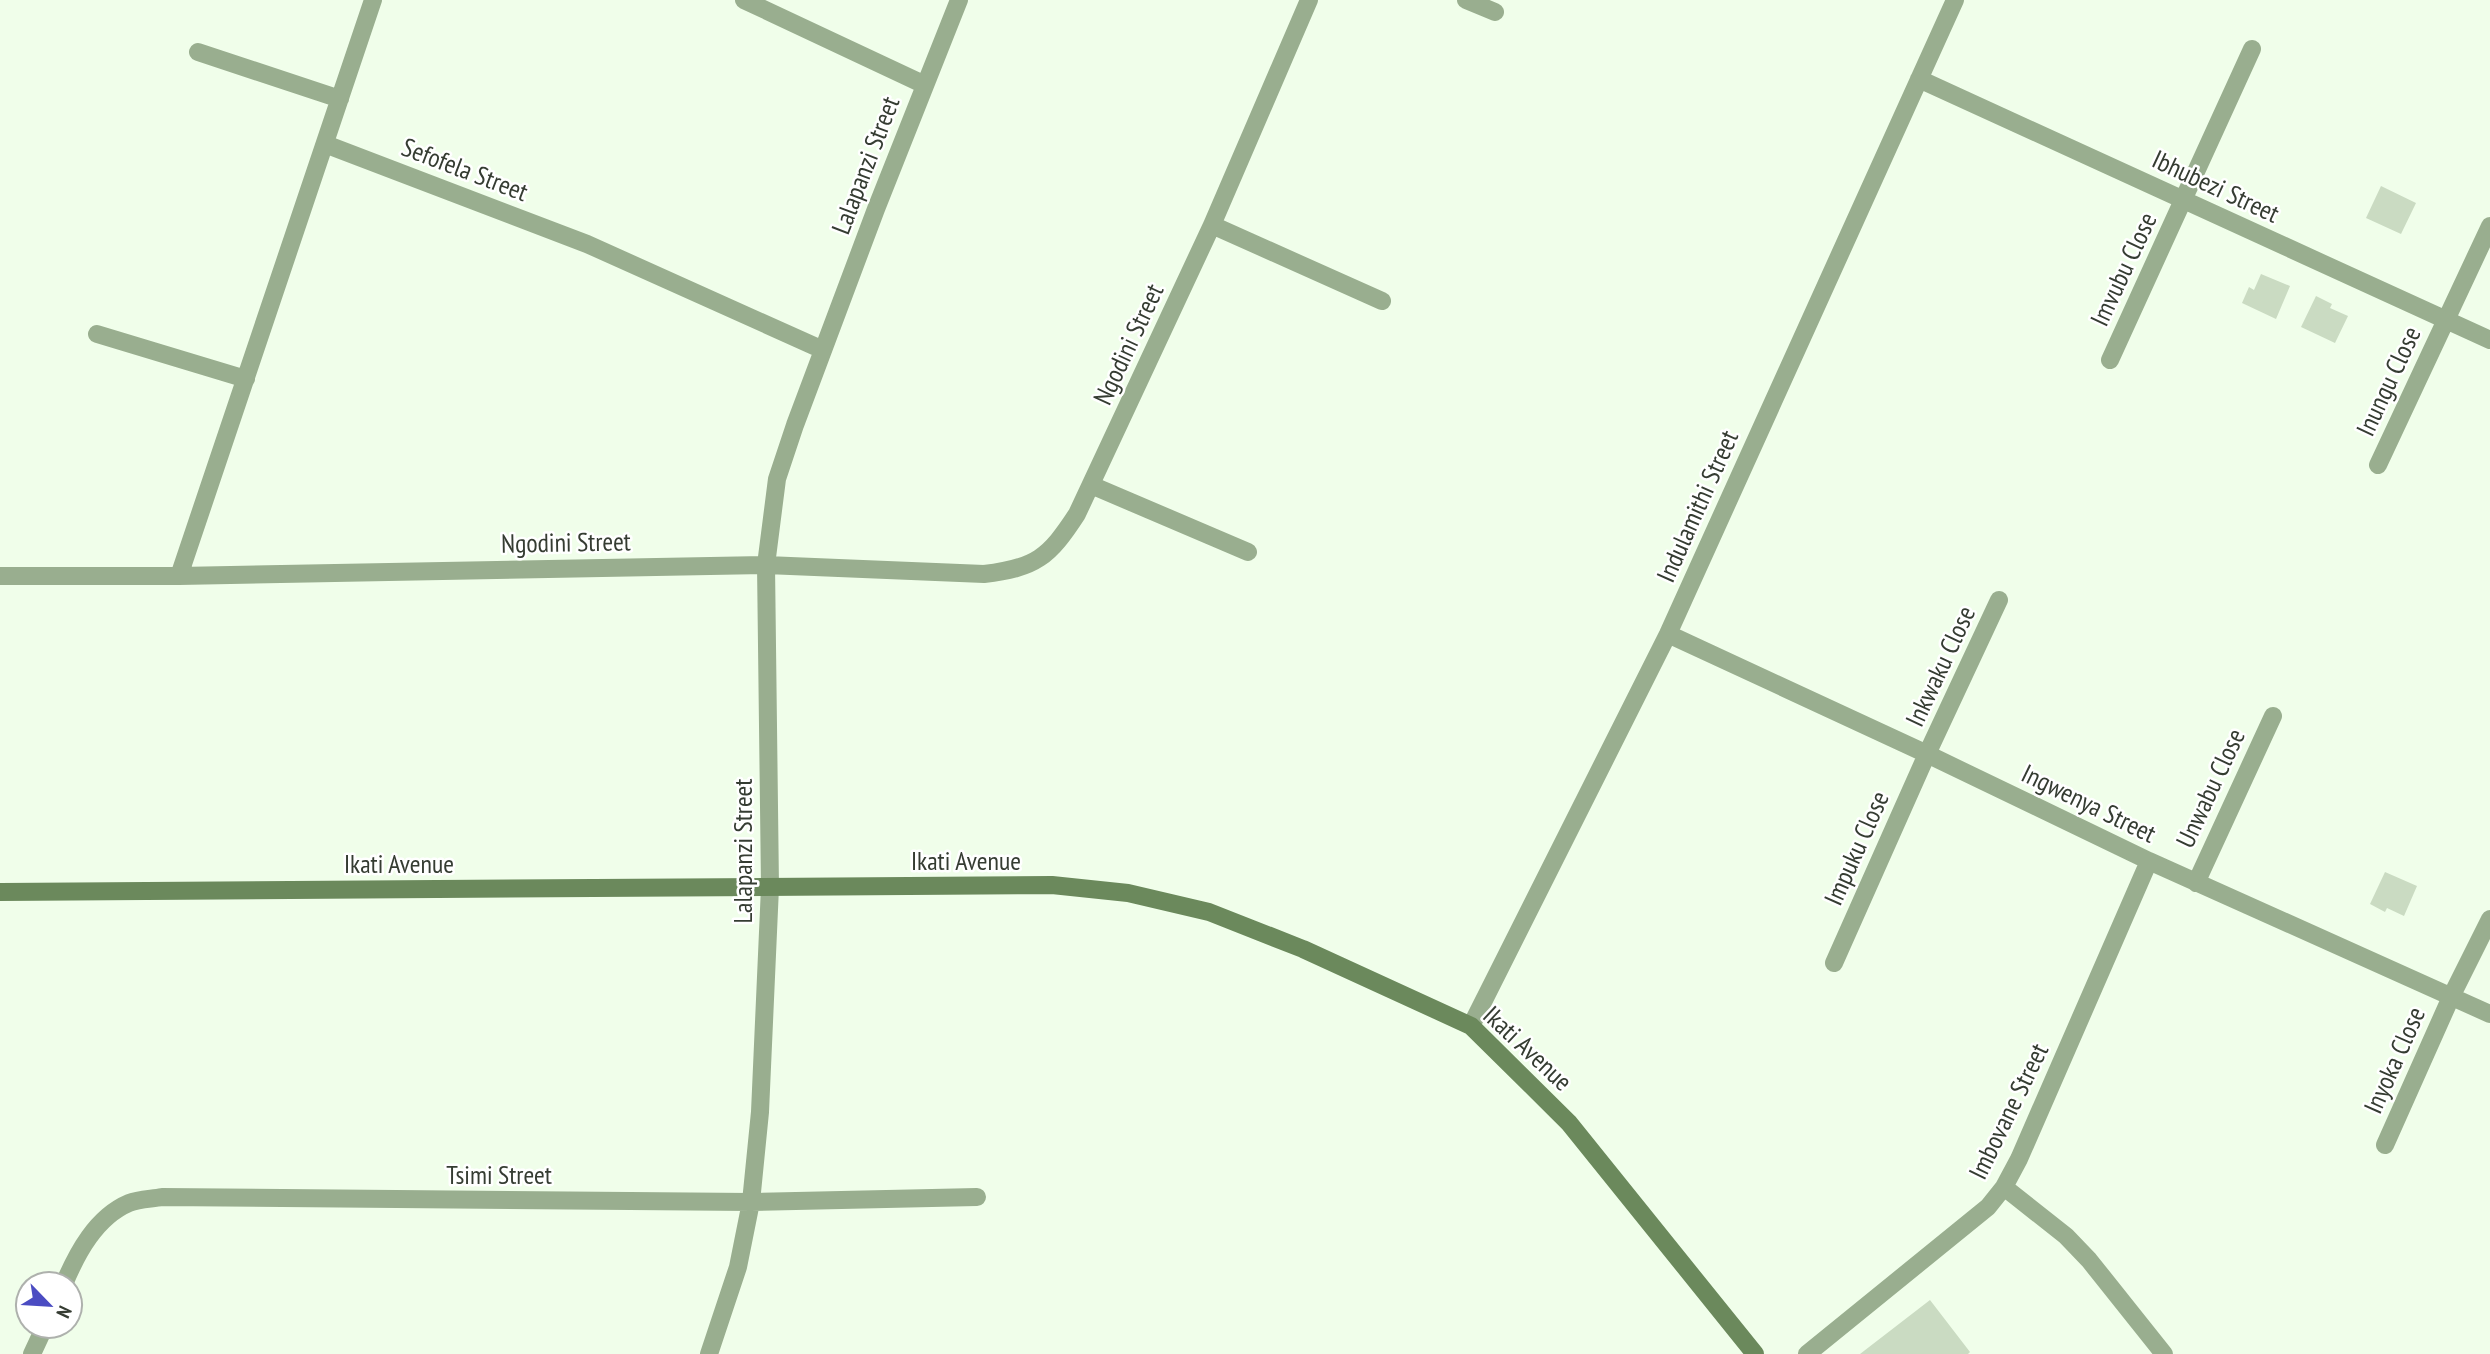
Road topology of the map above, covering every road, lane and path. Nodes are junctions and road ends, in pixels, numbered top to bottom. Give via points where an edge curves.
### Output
1 (373, 0) edge
2 (744, 0) edge
3 (959, 0) edge
4 (1310, 0) edge
5 (1466, 0) edge
6 (1955, 0) edge
7 (1495, 12) dead end
8 (2252, 50) dead end
9 (198, 52) dead end
10 (1919, 79) junction
11 (925, 85) junction
12 (340, 99) junction
13 (325, 144) junction
14 (2183, 200) junction
15 (1212, 225) junction
16 (2490, 226) edge
17 (1382, 301) dead end
18 (2446, 320) junction
19 (97, 334) dead end
20 (2490, 340) edge
21 (822, 350) junction
22 (2110, 360) dead end
23 (246, 379) junction
24 (2378, 465) dead end
25 (1091, 485) junction
26 (1248, 552) dead end
27 (766, 565) junction
28 (0, 576) edge
29 (179, 576) junction
30 (1999, 600) dead end
31 (1668, 634) junction
32 (2273, 716) dead end
33 (1927, 754) junction
34 (2149, 862) junction
35 (2196, 883) junction
36 (770, 887) junction
37 (0, 892) edge
38 (2490, 919) edge
39 (1834, 963) dead end
40 (2451, 997) junction
41 (2490, 1014) edge
42 (1471, 1026) junction
43 (2385, 1145) dead end
44 (2004, 1187) junction
45 (977, 1197) dead end
46 (751, 1202) junction
47 (71, 1270) edge
48 (709, 1354) edge
49 (1755, 1354) edge
50 (1807, 1354) edge
51 (2164, 1354) edge

1 - 12 street
2 - 11 street
3 - 11 street, Lalapanzi Street
4 - 15 street, Ngodini Street
5 - 7 street
6 - 10 street, Indulamithi Street
8 - 14 street, Imvubu Close
9 - 12 street
10 - 14 street, Ibhubezi Street
10 - 31 street, Indulamithi Street
11 - 21 street, Lalapanzi Street
12 - 13 street
13 - 21 street, Sefofela Street via 587,244
13 - 23 street
14 - 18 street, Ibhubezi Street
14 - 22 street, Imvubu Close
15 - 17 street
15 - 25 street, Ngodini Street
16 - 18 street, Inungu Close
18 - 20 street, Ibhubezi Street
18 - 24 street, Inungu Close
19 - 23 street
21 - 27 street, Lalapanzi Street via 778,479
23 - 29 street
25 - 26 street
25 - 27 street, Ngodini Street via 1054,546 1045,556 1016,570 984,573
27 - 29 street, Ngodini Street
27 - 36 street, Lalapanzi Street
28 - 29 street, Ngodini Street
30 - 33 street, Inkwaku Close
31 - 33 street, Ingwenya Street
31 - 42 street, Indulamithi Street
32 - 35 street, Unwabu Close
33 - 34 street, Ingwenya Street
33 - 39 street, Impuku Close
34 - 35 street, Ingwenya Street
34 - 44 street, Imbovane Street
35 - 40 street, Ingwenya Street
36 - 37 street, Ikati Avenue
36 - 42 street, Ikati Avenue via 1052,885 1128,893 1209,912 1303,948
36 - 46 street, Lalapanzi Street via 760,1112
38 - 40 street, Inyoka Close
40 - 41 street, Ingwenya Street
40 - 43 street, Inyoka Close
42 - 49 street, Ikati Avenue via 1569,1123
44 - 50 street, Imbovane Street via 1959,1232
44 - 51 street via 2089,1260
45 - 46 street, Tsimi Street
46 - 47 street, Tsimi Street via 162,1197 130,1202 104,1219
46 - 48 street, Lalapanzi Street via 737,1267

